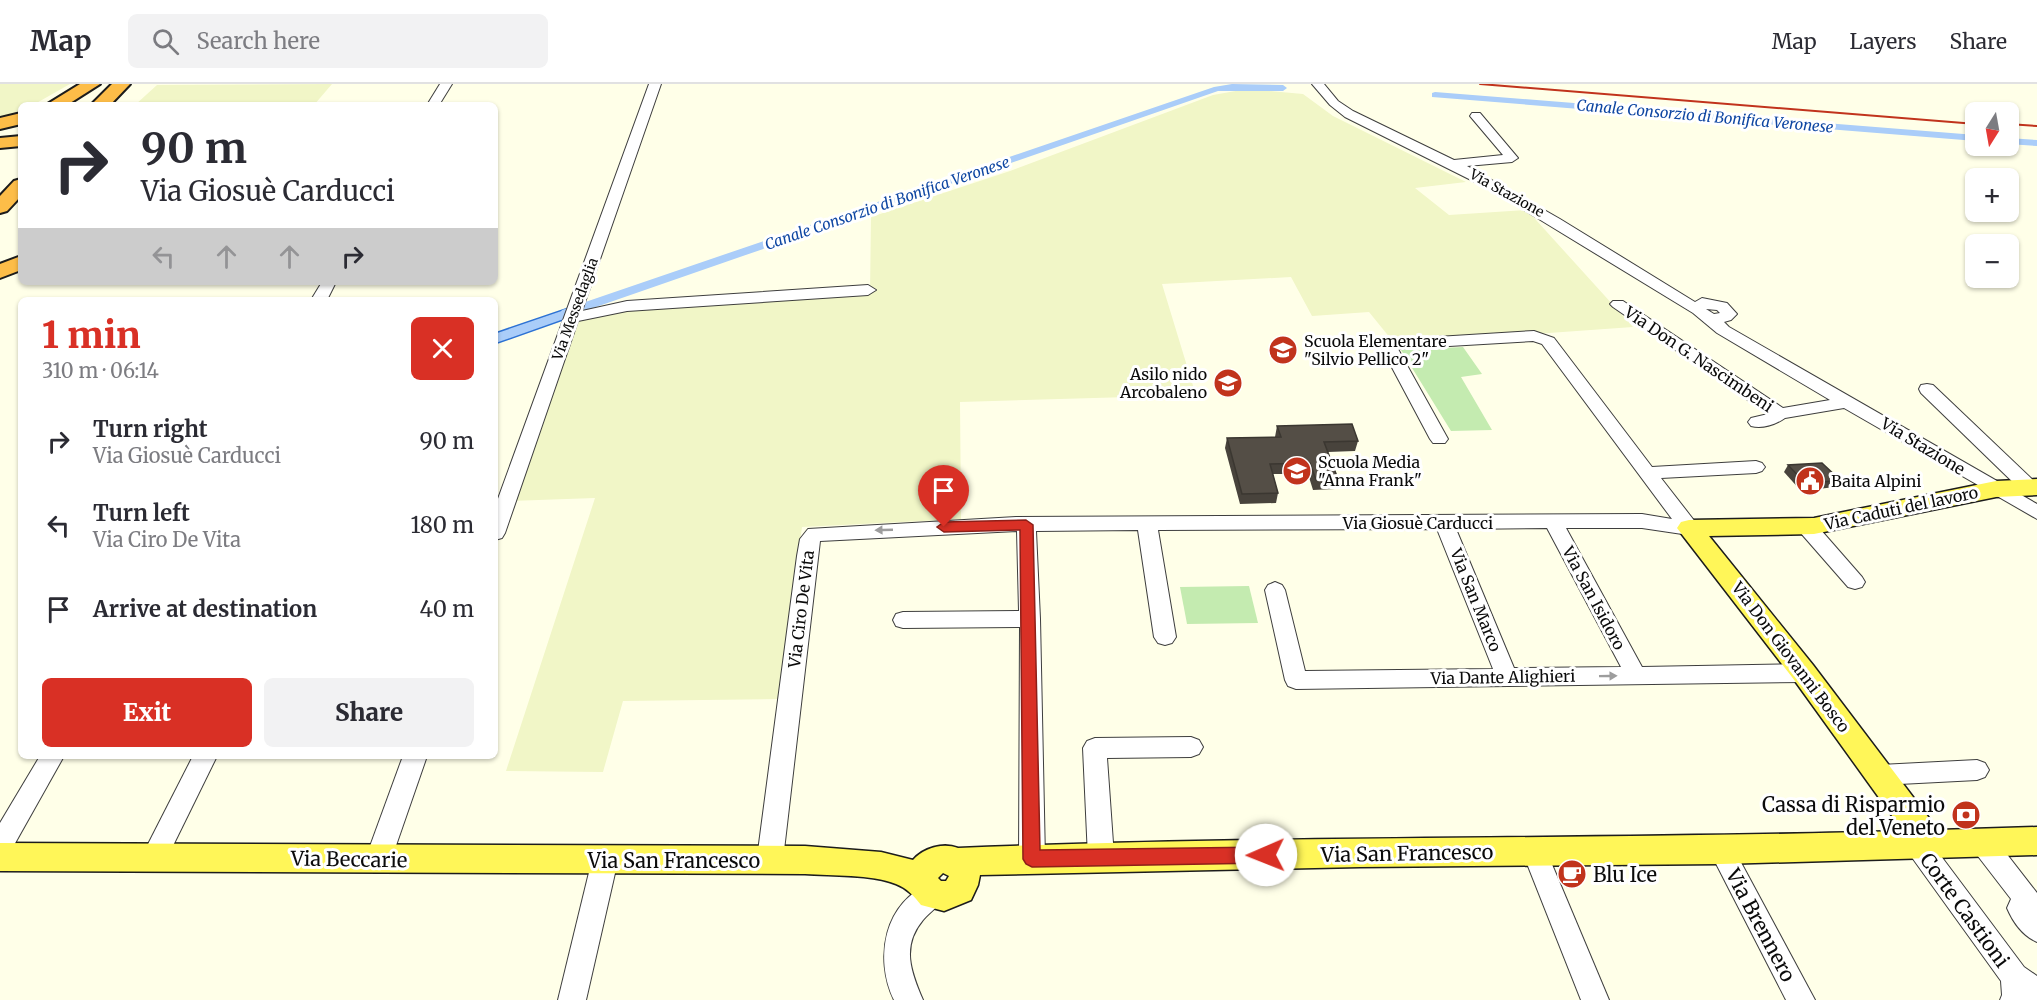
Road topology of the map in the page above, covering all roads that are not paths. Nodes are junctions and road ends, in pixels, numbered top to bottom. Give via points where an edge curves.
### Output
1 (92, 84) edge
2 (108, 84) edge
3 (122, 84) edge
4 (446, 84) edge
5 (655, 84) edge
6 (1318, 84) edge
7 (60, 102) edge
8 (88, 102) edge
9 (103, 102) edge
10 (435, 102) edge
11 (1476, 116) dead end
12 (18, 119) edge
13 (0, 124) edge
14 (18, 139) edge
15 (0, 141) edge
16 (1453, 164) junction
17 (18, 168) edge
18 (0, 186) edge
19 (18, 188) edge
20 (0, 207) edge
21 (18, 263) edge
22 (0, 272) edge
23 (868, 290) dead end
24 (1618, 304) dead end
25 (1703, 309) junction
26 (574, 311) junction
27 (1747, 344) junction
28 (1927, 389) dead end
29 (1848, 402) junction
30 (1780, 414) junction
31 (1757, 422) dead end
32 (1439, 439) dead end
33 (1756, 467) dead end
34 (1648, 473) junction
35 (2033, 487) edge
36 (1996, 489) junction
37 (2037, 512) edge
38 (1553, 521) junction
39 (1147, 523) junction
40 (1444, 523) junction
41 (498, 525) edge
42 (1026, 525) junction
43 (1806, 526) junction
44 (1689, 528) junction
45 (1855, 582) dead end
46 (1275, 590) dead end
47 (903, 620) dead end
48 (1030, 620) junction
49 (1165, 637) dead end
50 (1804, 673) junction
51 (1636, 675) junction
52 (1507, 677) junction
53 (1191, 747) dead end
54 (50, 759) edge
55 (204, 759) edge
56 (414, 759) edge
57 (1977, 770) dead end
58 (1880, 775) junction
59 (1983, 843) junction
60 (1923, 844) junction
61 (0, 846) edge
62 (2033, 846) edge
63 (1721, 850) junction
64 (1534, 851) junction
65 (155, 856) junction
66 (0, 857) edge
67 (1101, 858) junction
68 (770, 859) junction
69 (1027, 859) junction
70 (378, 860) junction
71 (542, 860) joint
72 (605, 860) junction
73 (942, 876) junction
74 (2037, 929) edge
75 (2014, 988) edge
76 (2037, 992) edge
77 (572, 1000) edge
78 (909, 1000) edge
79 (1594, 1000) edge
80 (1801, 1000) edge

1 - 7 highway
2 - 8 highway
3 - 9 highway
4 - 10 street
5 - 26 street, Via Messedaglia
6 - 16 street, Via Stazione via 1348,114
11 - 16 street via 1516,162
12 - 13 highway
14 - 15 highway
16 - 25 street, Via Stazione
17 - 18 highway
19 - 20 highway
21 - 22 highway
23 - 26 street
24 - 30 street, Via Don G. Nascimbeni
25 - 27 street, Via Stazione via 1723,330
25 - 27 street, Via Stazione via 1721,319 1728,317
26 - 41 street, Via Messedaglia
27 - 29 street, Via Stazione
28 - 35 street
29 - 30 street, Via Don G. Nascimbeni
29 - 36 street, Via Stazione
30 - 31 street, Via Don G. Nascimbeni
32 - 34 street, Via Don Giovanni Bosco via 1388,345 1534,336 1548,341
33 - 34 street
34 - 44 street, Via Don Giovanni Bosco
35 - 36 main road, Via Caduti del lavoro
36 - 37 street, Via Stazione
36 - 43 main road, Via Caduti del lavoro
38 - 40 street, Via Giosuè Carducci
38 - 44 street, Via Giosuè Carducci via 1642,521
38 - 51 street, Via San Isidoro
39 - 40 street, Via Giosuè Carducci
39 - 42 street, Via Giosuè Carducci
39 - 49 street
40 - 52 street, Via San Marco
42 - 48 street
42 -> 68 street, Via Ciro De Vita via 825,532 810,539
43 - 44 main road, Via Caduti del lavoro
43 - 45 street, Via Caduti del lavoro
44 - 50 main road, Via Don Giovanni Bosco
46 - 52 street, Via Dante Alighieri via 1296,680
47 - 48 street
48 - 69 street
50 - 51 street, Via Dante Alighieri
50 - 58 main road, Via Don Giovanni Bosco
52 -> 51 street, Via Dante Alighieri
53 - 67 street via 1095,748
54 - 61 street
55 - 65 street
56 - 70 street
57 - 58 street
58 - 60 main road, Via Don Giovanni Bosco
59 - 60 main road, Via San Francesco
59 - 62 main road, Via San Francesco
59 - 74 street via 2027,900 2020,908
60 - 63 main road, Via San Francesco
60 - 75 street, Corte Castioni
63 - 64 main road, Via San Francesco
63 - 80 street, Via Brennero
64 - 67 main road, Via San Francesco
64 - 79 street
65 - 66 main road, Via Beccarie
65 - 70 main road, Via Beccarie
67 - 69 main road, Via San Francesco
68 - 72 main road, Via San Francesco
68 - 73 main road, Via San Francesco via 882,866
69 - 73 main road, Via San Francesco
70 - 71 main road, Via Beccarie
71 - 72 main road, Via San Francesco
72 - 77 street
73 - 78 street via 906,918 900,931 899,973
75 - 76 street, Corte Castioni

